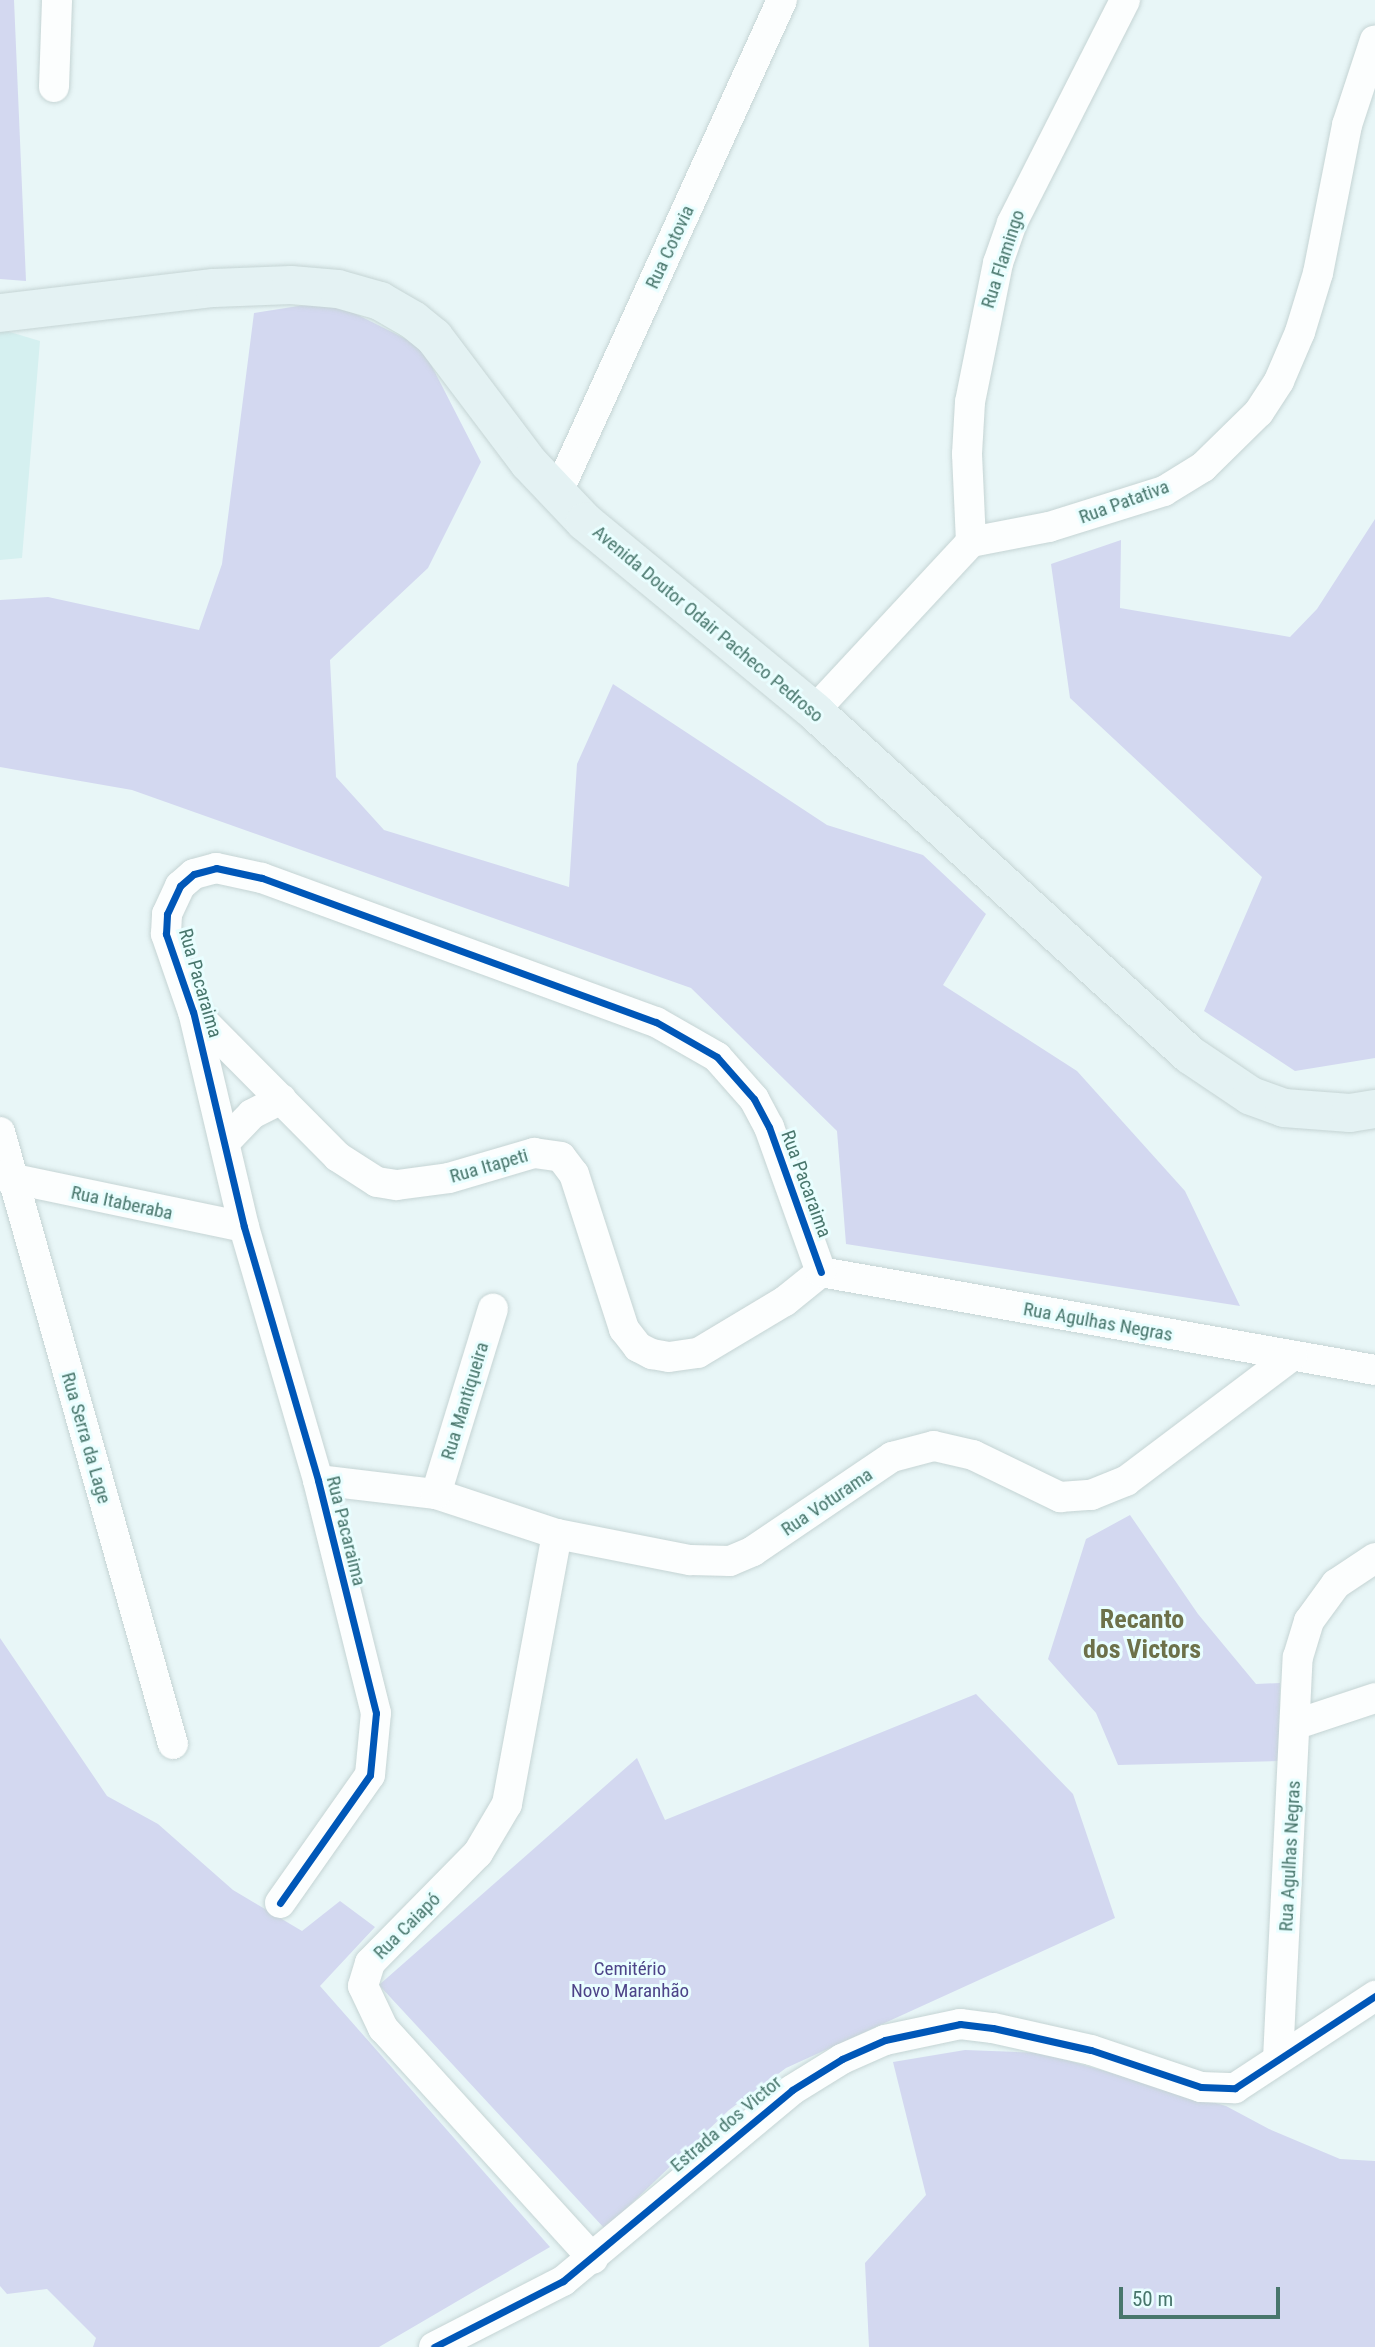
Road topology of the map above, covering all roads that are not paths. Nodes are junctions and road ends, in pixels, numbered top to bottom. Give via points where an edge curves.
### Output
1 (57, 0) edge
2 (782, 0) edge
3 (1125, 0) edge
4 (1375, 40) edge
5 (54, 87) dead end
6 (0, 313) edge
7 (556, 494) junction
8 (971, 542) junction
9 (814, 711) junction
10 (193, 1012) junction
11 (281, 1099) junction
12 (1375, 1109) edge
13 (0, 1132) edge
14 (226, 1141) junction
15 (6, 1176) edge
16 (244, 1227) junction
17 (821, 1272) junction
18 (493, 1309) dead end
19 (1292, 1356) junction
20 (1375, 1370) edge
21 (318, 1480) junction
22 (436, 1494) junction
23 (558, 1534) junction
24 (1375, 1558) edge
25 (1375, 1698) edge
26 (1297, 1724) junction
27 (173, 1744) dead end
28 (281, 1903) dead end
29 (1375, 1996) edge
30 (1278, 2059) junction
31 (593, 2259) junction
32 (434, 2347) edge

1 - 5 street
2 - 7 street, Rua Cotovia
3 - 8 street, Rua Flamingo via 1012,223 995,275 970,402
4 - 8 street, Rua Patativa via 1347,125 1318,273 1300,332 1279,381 1259,412 1203,467 1164,491 1049,527
6 - 7 main road, Avenida Doutor Odair Pacheco Pedroso via 215,288 291,285 338,289 380,302 433,337
7 - 9 main road, Avenida Doutor Odair Pacheco Pedroso
8 - 9 street
9 - 12 main road, Avenida Doutor Odair Pacheco Pedroso via 1190,1055 1251,1096 1283,1108
10 - 11 street, Rua Itapeti
10 - 14 street, Rua Pacaraima
10 - 17 street, Rua Pacaraima via 166,934 167,914 180,886 194,874 216,868 262,878 656,1022 717,1057 754,1099
11 - 14 street via 252,1114
11 - 17 street, Rua Itapeti via 338,1157 377,1182 397,1185 449,1178 534,1153 561,1157 574,1174 624,1329 638,1347 652,1354 698,1353 785,1301
13 - 15 street, Rua Serra da Lage
14 - 16 street, Rua Pacaraima
15 - 16 street, Rua Itaberaba
15 - 27 street, Rua Serra da Lage
16 - 21 street, Rua Pacaraima
17 - 19 street, Rua Agulhas Negras
18 - 22 street, Rua Mantiqueira
19 - 20 street, Rua Agulhas Negras
19 - 23 street, Rua Voturama via 1126,1481 1091,1495 1060,1497 973,1455 934,1446 892,1457 753,1551 730,1561 690,1560
21 - 22 street, Rua Voturama
21 - 28 street, Rua Pacaraima via 376,1713 376,1746 370,1775
22 - 23 street, Rua Voturama
23 - 31 street, Rua Caiapó via 507,1804 478,1853 370,1964 363,1986 383,2028
24 - 26 street, Rua Agulhas Negras via 1336,1584 1309,1621 1298,1657
25 - 26 street
26 - 30 street, Rua Agulhas Negras
29 - 30 street, Estrada dos Victor
30 - 31 street, Estrada dos Victor via 1235,2088 1201,2087 1091,2050 993,2028 960,2024 886,2040 842,2059 792,2090
31 - 32 street, Estrada dos Victor via 522,2305

